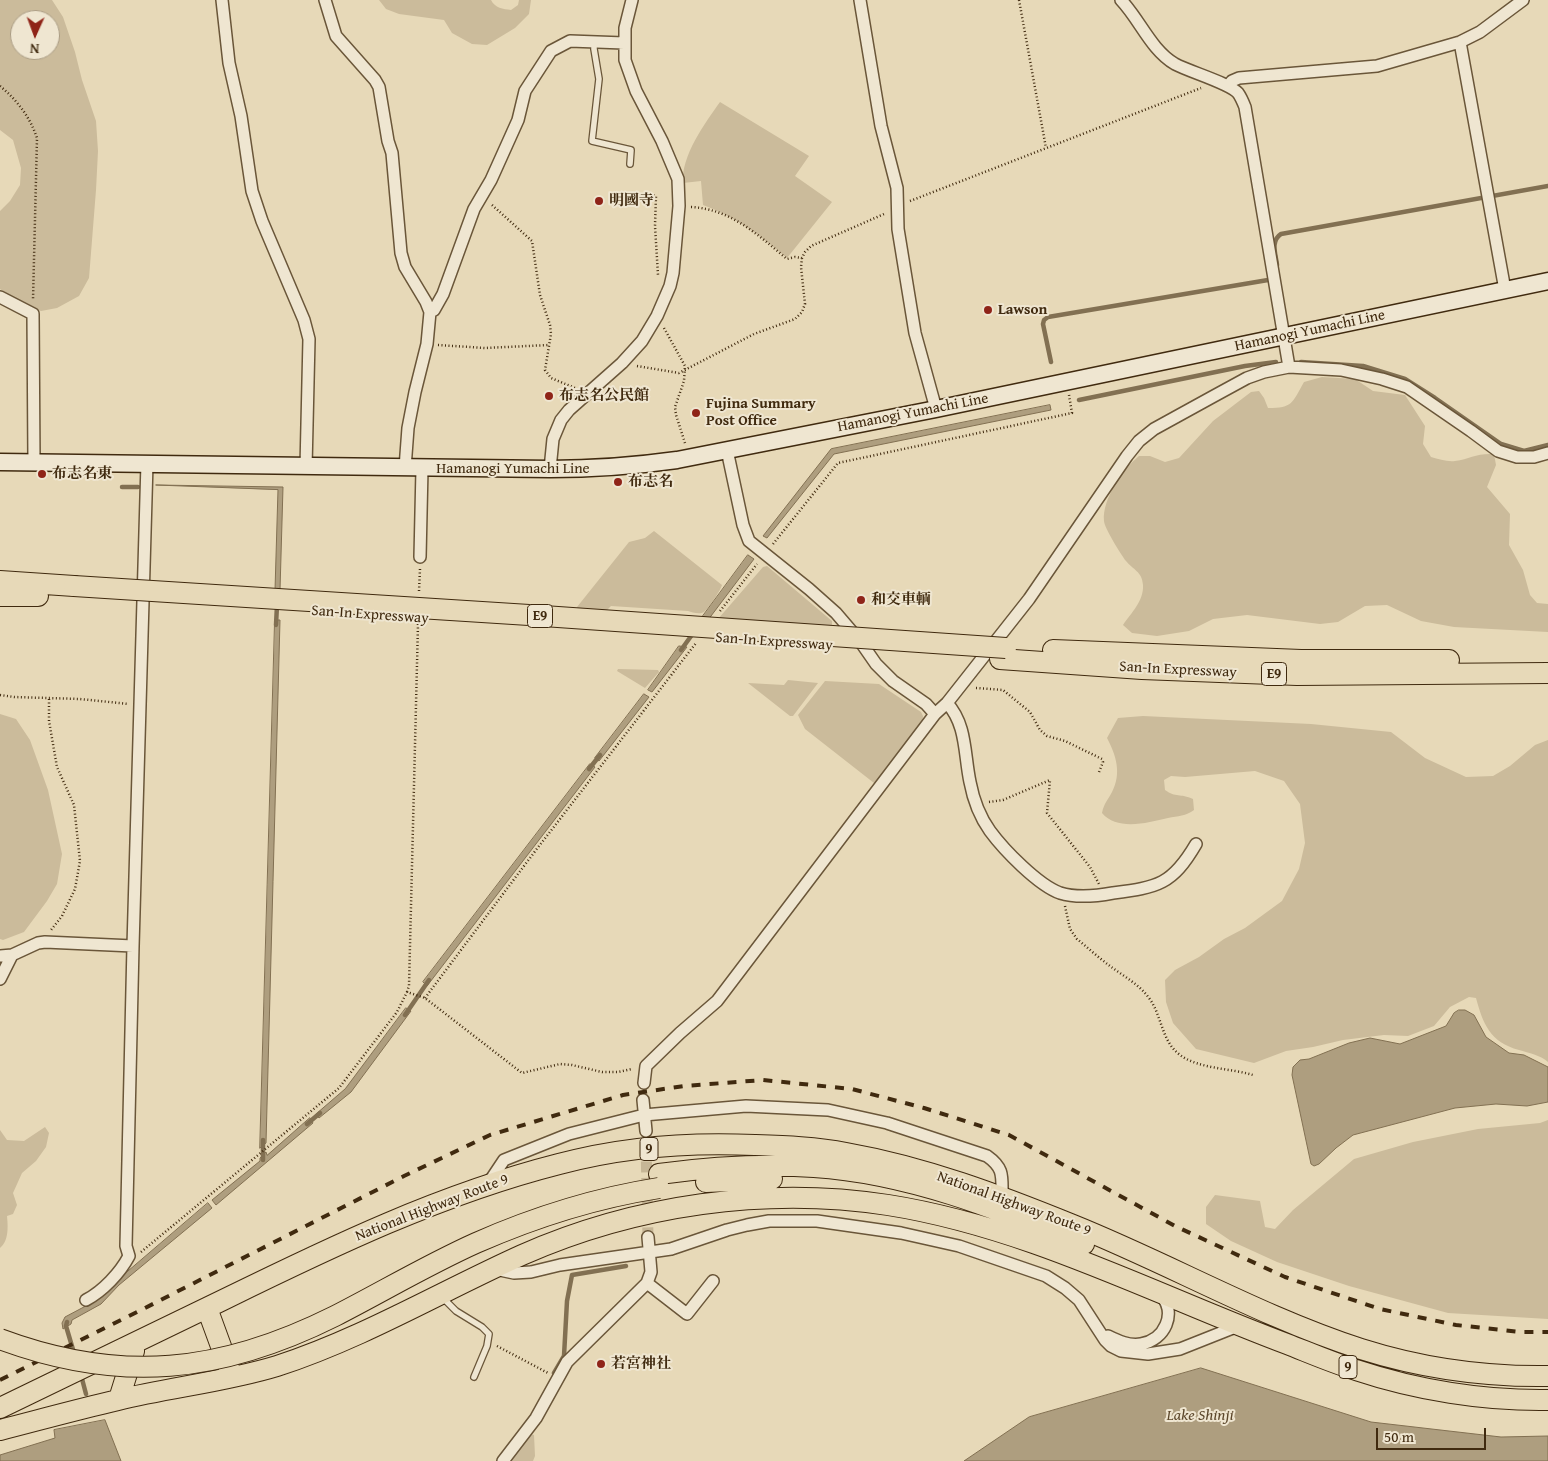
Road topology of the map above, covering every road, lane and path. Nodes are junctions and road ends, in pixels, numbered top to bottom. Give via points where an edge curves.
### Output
1 (222, 0) edge
2 (325, 0) edge
3 (632, 0) edge
4 (860, 0) edge
5 (1019, 0) edge
6 (1121, 0) edge
7 (1523, 0) edge
8 (594, 40) junction
9 (1460, 42) junction
10 (624, 43) junction
11 (1212, 80) junction
12 (0, 86) edge
13 (1228, 86) junction
14 (1046, 148) junction
15 (630, 164) dead end
16 (650, 194) dead end
17 (482, 195) junction
18 (680, 206) junction
19 (897, 207) junction
20 (802, 258) junction
21 (658, 276) dead end
22 (1548, 281) edge
23 (1505, 290) junction
24 (0, 297) edge
25 (430, 312) junction
26 (33, 314) junction
27 (654, 322) junction
28 (1283, 337) junction
29 (427, 344) junction
30 (549, 345) junction
31 (622, 363) junction
32 (1289, 367) junction
33 (685, 371) junction
34 (588, 393) junction
35 (936, 409) junction
36 (685, 443) dead end
37 (727, 450) junction
38 (1548, 453) edge
39 (0, 462) edge
40 (34, 462) junction
41 (147, 463) junction
42 (306, 467) junction
43 (405, 468) junction
44 (422, 468) junction
45 (550, 469) junction
46 (420, 558) joint
47 (0, 581) edge
48 (68, 593) junction
49 (0, 594) edge
50 (419, 597) dead end
51 (418, 617) dead end
52 (1003, 653) junction
53 (1548, 660) edge
54 (1548, 673) edge
55 (962, 684) junction
56 (0, 695) edge
57 (48, 699) junction
58 (947, 703) junction
59 (140, 705) junction
60 (935, 714) junction
61 (1099, 772) dead end
62 (977, 804) junction
63 (1196, 844) dead end
64 (1061, 893) junction
65 (1103, 895) junction
66 (45, 942) junction
67 (132, 946) junction
68 (12, 955) junction
69 (0, 956) edge
70 (0, 979) edge
71 (407, 992) junction
72 (646, 1066) junction
73 (1253, 1074) dead end
74 (644, 1084) dead end
75 (644, 1100) dead end
76 (644, 1115) junction
77 (646, 1131) tunnel mouth
78 (659, 1181) junction
79 (488, 1184) junction
80 (1002, 1196) junction
81 (648, 1238) tunnel mouth
82 (650, 1252) junction
83 (129, 1256) junction
84 (493, 1269) junction
85 (713, 1281) dead end
86 (647, 1283) junction
87 (1159, 1292) junction
88 (439, 1295) junction
89 (86, 1300) dead end
90 (207, 1308) junction
91 (0, 1326) edge
92 (1238, 1326) junction
93 (1099, 1332) junction
94 (1316, 1333) junction
95 (0, 1338) edge
96 (136, 1342) junction
97 (488, 1342) junction
98 (1548, 1376) edge
99 (232, 1378) junction
100 (474, 1378) dead end
101 (558, 1378) junction
102 (1548, 1400) edge
103 (111, 1402) junction
104 (0, 1408) edge
105 (0, 1430) edge
106 (503, 1461) edge

1 - 42 street via 229,63 252,191 309,340
2 - 25 street via 336,36 379,87 392,153 401,253 405,267
3 - 10 street
4 - 19 street via 881,126 897,188
5 - 14 path
6 - 11 street via 1159,52 1175,64
7 - 9 street via 1480,32
8 - 10 street
8 - 15 lane via 599,79 592,141 631,150
8 - 17 street via 570,41 551,51 525,92 518,120
9 - 13 street via 1377,66 1239,78
9 - 23 street
10 - 18 street via 625,60 636,91 678,179
11 - 13 street
11 - 14 path via 1197,91
12 - 26 path via 23,110 37,138
13 - 28 street via 1238,93 1245,107
14 - 19 path
16 - 21 path via 656,196
17 - 25 street via 443,294
17 - 30 path via 532,241 540,295 550,325
18 - 20 path via 700,207 724,214 750,229 787,259
18 - 27 street via 672,280
19 - 20 path via 811,246
19 - 35 street via 914,333
20 - 33 path via 804,309 799,316 754,334
22 - 23 main road, Hamanogi Yumachi Line
23 - 28 main road, Hamanogi Yumachi Line
24 - 26 street
25 - 29 street
26 - 40 street
27 - 31 street
27 - 33 path via 666,329
28 - 32 street
28 - 35 main road, Hamanogi Yumachi Line
29 - 30 path via 485,348
29 - 43 street via 413,401
30 - 34 path via 547,375
31 - 33 path via 677,374
31 - 34 street
32 - 38 street via 1341,370 1382,379 1406,387 1498,452 1517,457
32 - 55 street via 1247,378 1154,429 1139,441 1029,599
33 - 36 path via 675,407
34 - 45 street via 569,410 557,428
35 - 37 main road, Hamanogi Yumachi Line
37 - 45 main road, Hamanogi Yumachi Line via 638,465
37 - 60 street via 749,541 836,613 876,664
39 - 40 main road, Hamanogi Yumachi Line
40 - 41 main road, Hamanogi Yumachi Line
41 - 42 main road, Hamanogi Yumachi Line
41 - 59 street
42 - 43 main road, Hamanogi Yumachi Line
43 - 44 main road, Hamanogi Yumachi Line
44 - 45 main road, Hamanogi Yumachi Line
44 - 46 street
46 - 50 path
47 - 48 highway, San-In Expressway / E9
48 - 49 highway, San-In Expressway / E9
48 - 52 highway, San-In Expressway / E9 via 811,644
51 - 71 path
52 - 53 highway, San-In Expressway / E9 via 1301,660
52 - 54 highway, San-In Expressway / E9 via 1142,669 1298,675
55 - 58 street
55 - 61 path via 966,688 1003,690 1030,712 1047,736 1102,759
56 - 57 path
57 - 59 path
57 - 66 path via 57,767 74,805 80,861 75,888
58 - 60 street
58 - 62 street via 959,720
59 - 67 street
60 - 72 street via 717,1001
62 - 64 street via 989,830 1028,872
62 - 65 path via 1003,800 1050,780 1047,813 1090,867
63 - 65 street via 1186,860 1161,884
64 - 65 street
64 - 73 path via 1070,929 1077,939 1150,998 1162,1029 1178,1054 1206,1066
66 - 67 street
66 - 68 street
67 - 83 street via 126,1246
68 - 69 street
68 - 70 street
71 - 72 path via 423,997 522,1073 560,1064 602,1072
71 - 83 path via 397,1012 339,1088 139,1254
72 - 74 street
75 - 76 street
76 - 77 street
76 - 79 street via 569,1134 504,1160
76 - 80 street via 746,1106 828,1110 887,1123 987,1156 997,1163 1002,1172
78 - 87 highway via 814,1180 888,1191 927,1200 1018,1231
78 - 91 highway via 620,1181 512,1215 295,1320 246,1339 202,1350 162,1355 101,1352 54,1344
78 - 94 highway via 739,1166 816,1167 891,1179 969,1201 1237,1306
78 - 95 highway, bridge via 509,1229 442,1259 301,1332 228,1357 185,1365 119,1366 56,1357
79 - 80 highway, National Highway Route 9 / 9 via 562,1162 625,1151 724,1144 842,1152 919,1169
79 - 90 highway, National Highway Route 9 / 9 via 339,1244
80 - 94 highway, National Highway Route 9 / 9
81 - 82 street
82 - 84 street via 531,1272
82 - 86 street via 651,1272
82 - 93 street via 769,1221 817,1222 901,1233 959,1246 1046,1276 1079,1300
83 - 89 street via 123,1268
84 - 87 highway, National Highway Route 9 / 9 via 566,1238 653,1213 749,1200 796,1198 888,1205 933,1214 1028,1242
84 - 88 highway, National Highway Route 9 / 9
85 - 86 street via 687,1314
86 - 101 street via 567,1362
87 - 92 highway, National Highway Route 9 / 9
87 - 93 street via 1170,1314 1164,1330 1157,1337 1132,1344
88 - 97 lane via 456,1311 487,1330
88 - 99 highway, National Highway Route 9 / 9 via 350,1339 277,1366
90 - 96 highway, National Highway Route 9 / 9
90 - 99 highway
92 - 93 street via 1180,1350 1148,1354 1111,1346
92 - 102 highway, National Highway Route 9 / 9 via 1356,1370 1410,1385 1468,1395
94 - 98 highway, National Highway Route 9 / 9 via 1414,1363 1469,1372
96 - 103 highway
96 - 104 highway, National Highway Route 9 / 9
97 - 100 lane
97 - 101 path
99 - 103 highway, National Highway Route 9 / 9
101 - 106 street via 536,1418
103 - 105 highway, National Highway Route 9 / 9

